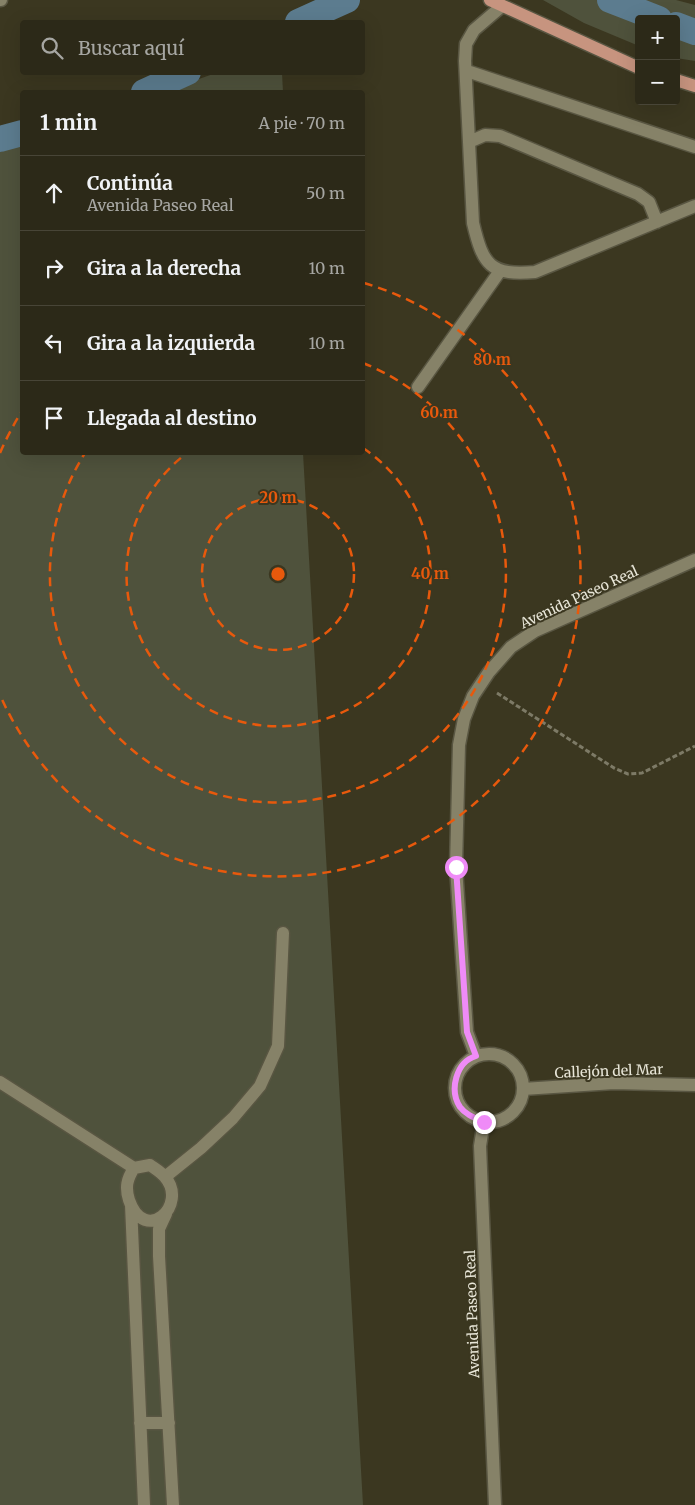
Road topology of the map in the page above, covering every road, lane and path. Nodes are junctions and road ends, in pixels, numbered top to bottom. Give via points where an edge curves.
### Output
1 (490, 0) edge
2 (502, 6) junction
3 (635, 66) edge
4 (467, 71) junction
5 (680, 81) edge
6 (695, 86) edge
7 (469, 142) junction
8 (695, 147) edge
9 (695, 206) edge
10 (657, 222) junction
11 (500, 272) junction
12 (418, 387) dead end
13 (695, 560) edge
14 (482, 683) junction
15 (695, 746) edge
16 (283, 933) dead end
17 (476, 1056) junction
18 (0, 1082) edge
19 (695, 1085) edge
20 (523, 1089) junction
21 (484, 1122) junction
22 (134, 1168) junction
23 (165, 1177) junction
24 (131, 1205) junction
25 (166, 1214) junction
26 (140, 1423) junction
27 (169, 1423) junction
28 (144, 1505) edge
29 (173, 1505) edge
30 (495, 1505) edge

1 - 2 main road
2 - 3 main road
2 - 4 street via 474,30 466,44
4 - 7 street
4 - 8 street
5 - 6 main road
7 - 10 street via 485,135 500,136 638,194 649,202
7 - 11 street via 473,223 486,262
9 - 10 street
10 - 11 street via 535,272
11 - 12 street
13 - 14 street, Avenida Paseo Real via 535,631 511,647
14 - 15 path via 628,774 642,772
14 - 17 street, Avenida Paseo Real via 464,719 459,745 456,858 467,1032
16 - 23 street via 278,1046 260,1086 233,1118
17 - 20 street via 487,1053 513,1063 521,1075
17 - 21 street via 462,1066 456,1079 455,1093 460,1106 471,1117
18 - 22 street
19 - 20 street, Callejón del Mar via 614,1084
20 - 21 street via 520,1103 511,1114 498,1121
21 - 30 street, Avenida Paseo Real via 480,1146
22 - 23 street via 150,1164
22 - 24 street via 128,1178 126,1192
23 - 25 street via 172,1196
24 - 25 street via 138,1216 148,1221 158,1221
24 - 26 street
25 - 27 street via 159,1229 159,1256
26 - 27 street
26 - 28 street
27 - 29 street

